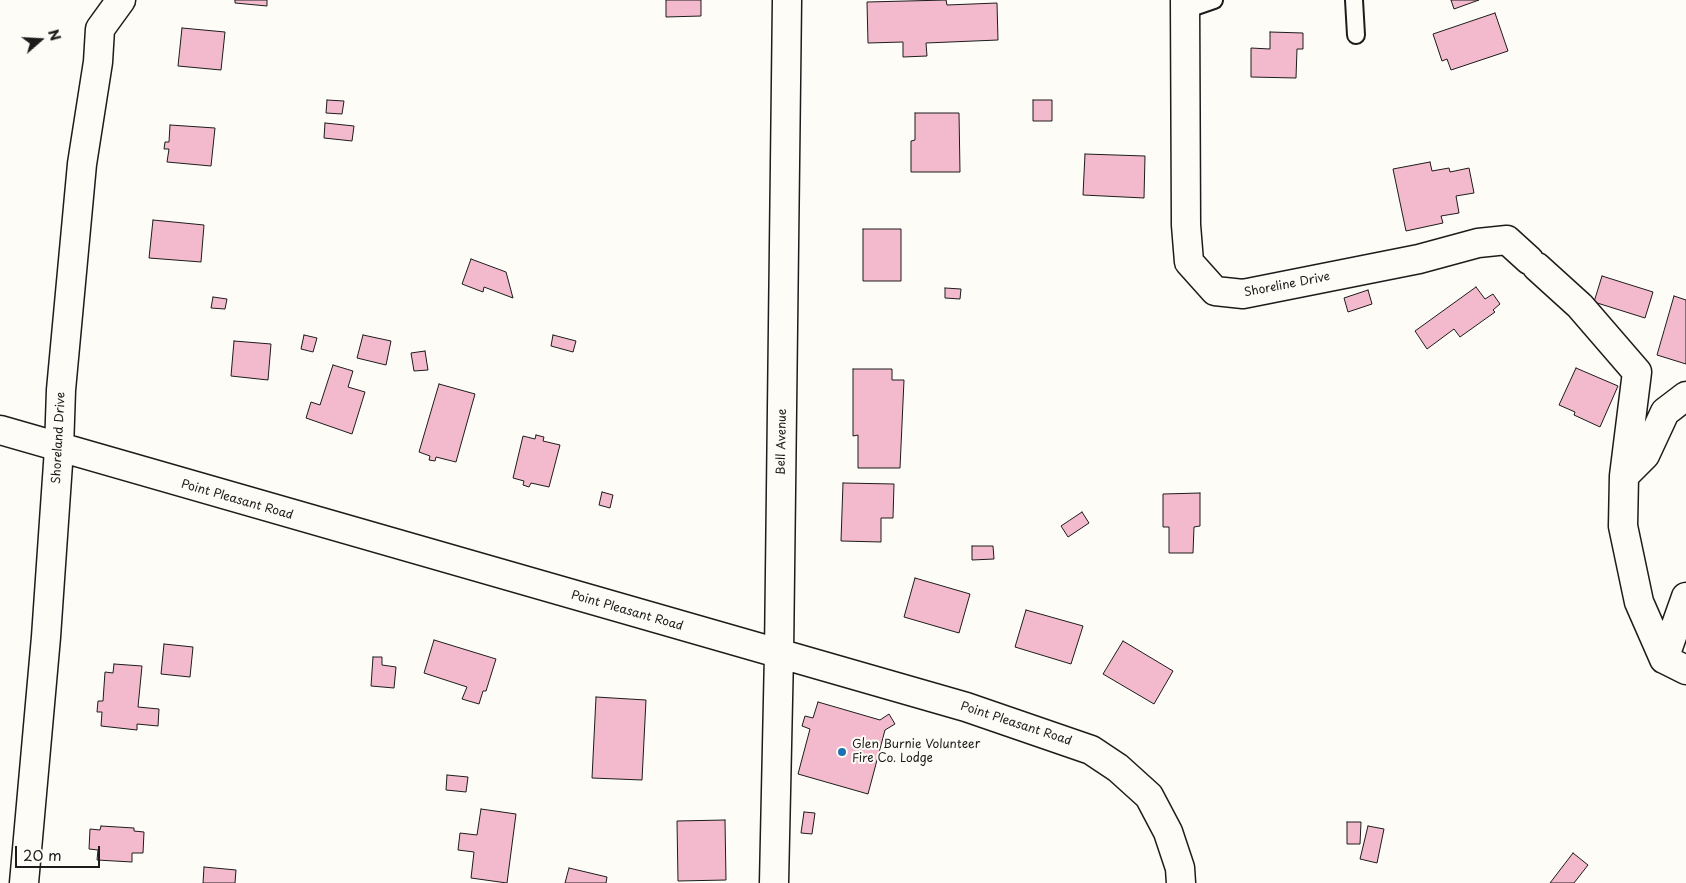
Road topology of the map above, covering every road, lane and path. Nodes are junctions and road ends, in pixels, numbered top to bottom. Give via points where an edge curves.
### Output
1 (121, 0) edge
2 (787, 0) edge
3 (1214, 0) edge
4 (1354, 0) edge
5 (1185, 5) edge
6 (1356, 35) dead end
7 (1686, 396) edge
8 (0, 430) edge
9 (60, 449) junction
10 (1624, 476) junction
11 (1686, 597) edge
12 (779, 654) junction
13 (1675, 664) edge
14 (24, 883) edge
15 (774, 883) edge
16 (1181, 883) edge

1 - 9 street, Shoreland Drive via 100,28 81,174 61,390
2 - 12 street, Bell Avenue
3 - 5 lane
4 - 6 lane
5 - 10 street, Shoreline Drive via 1189,262 1215,291 1243,294 1419,259 1478,243 1507,240 1580,306 1637,372
7 - 10 street via 1665,412 1645,455
8 - 9 street, Point Pleasant Road
9 - 12 street, Point Pleasant Road
9 - 14 street, Shoreland Drive
10 - 13 street, Shoreline Drive via 1623,526 1640,602
11 - 13 street
12 - 15 street, Bell Avenue
12 - 16 street, Point Pleasant Road via 966,707 1091,750 1118,768 1148,796 1168,832 1180,868

